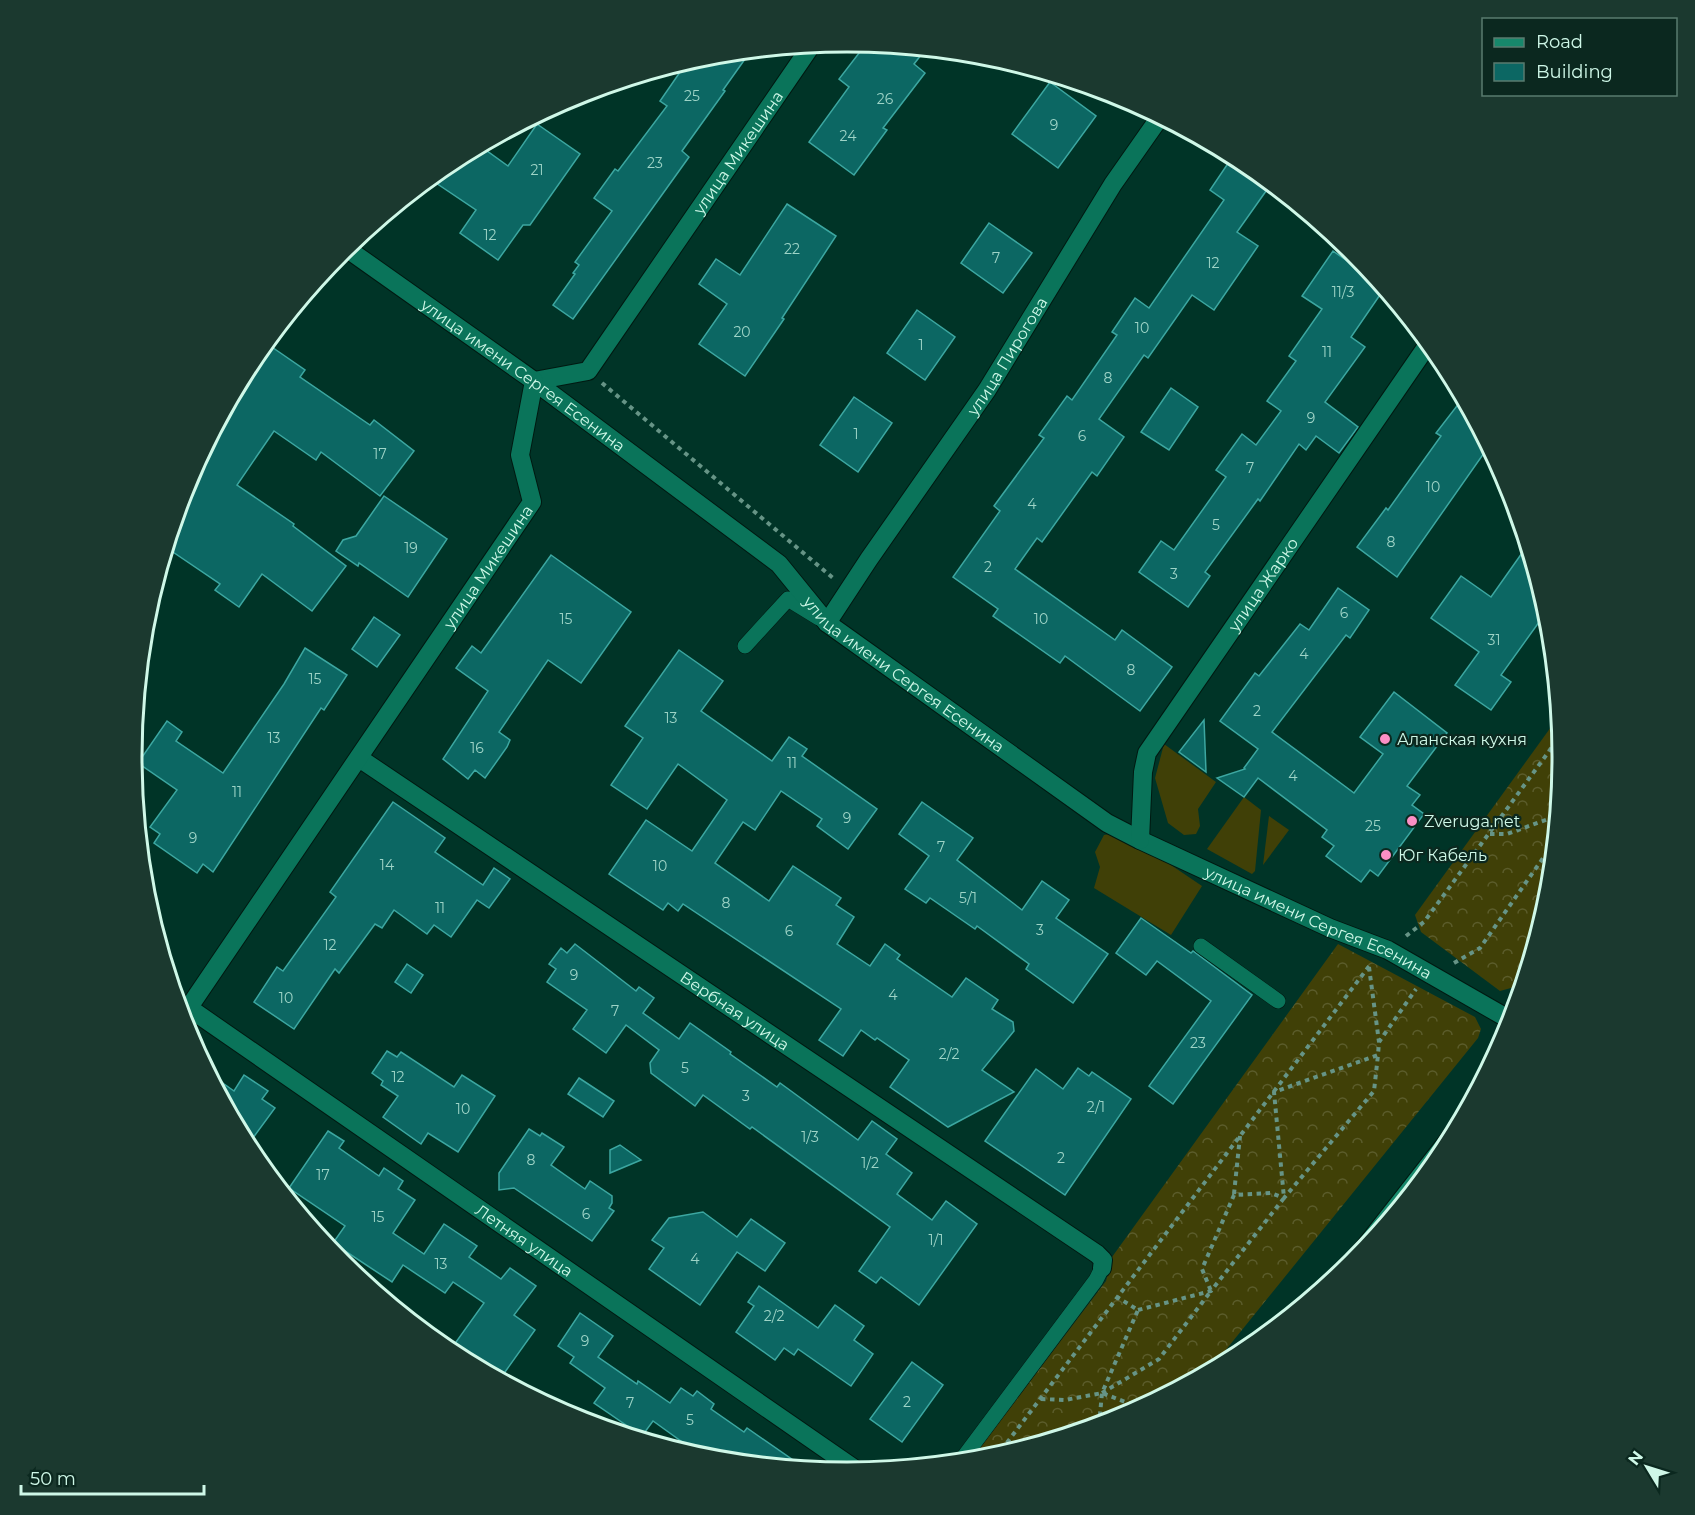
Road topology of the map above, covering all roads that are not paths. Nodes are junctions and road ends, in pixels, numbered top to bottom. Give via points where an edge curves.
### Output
1 (806, 54) edge
2 (1155, 123) edge
3 (354, 254) edge
4 (1423, 351) edge
5 (534, 381) junction
6 (827, 623) junction
7 (745, 646) dead end
8 (359, 758) junction
9 (1140, 840) junction
10 (1201, 946) dead end
11 (1278, 1001) dead end
12 (189, 1007) edge
13 (1503, 1016) edge
14 (192, 1017) edge
15 (1102, 1268) joint
16 (968, 1452) edge
17 (844, 1462) edge

1 - 5 street, улица Микешина via 588,371
2 - 6 street, улица Пирогова via 1113,184 987,390
3 - 5 street, улица имени Сергея Есенина
4 - 9 street, улица Жарко via 1147,753
5 - 6 street, улица имени Сергея Есенина via 779,564
5 - 8 street, улица Микешина via 520,454 532,502
6 - 7 lane via 788,599
6 - 9 street, улица имени Сергея Есенина via 1107,823
8 - 12 street, улица Микешина
8 - 15 street, Вербная улица via 1097,1254
9 - 13 street, улица имени Сергея Есенина via 1330,928 1388,950
10 - 11 lane
14 - 17 street, Летняя улица
15 - 16 lane

